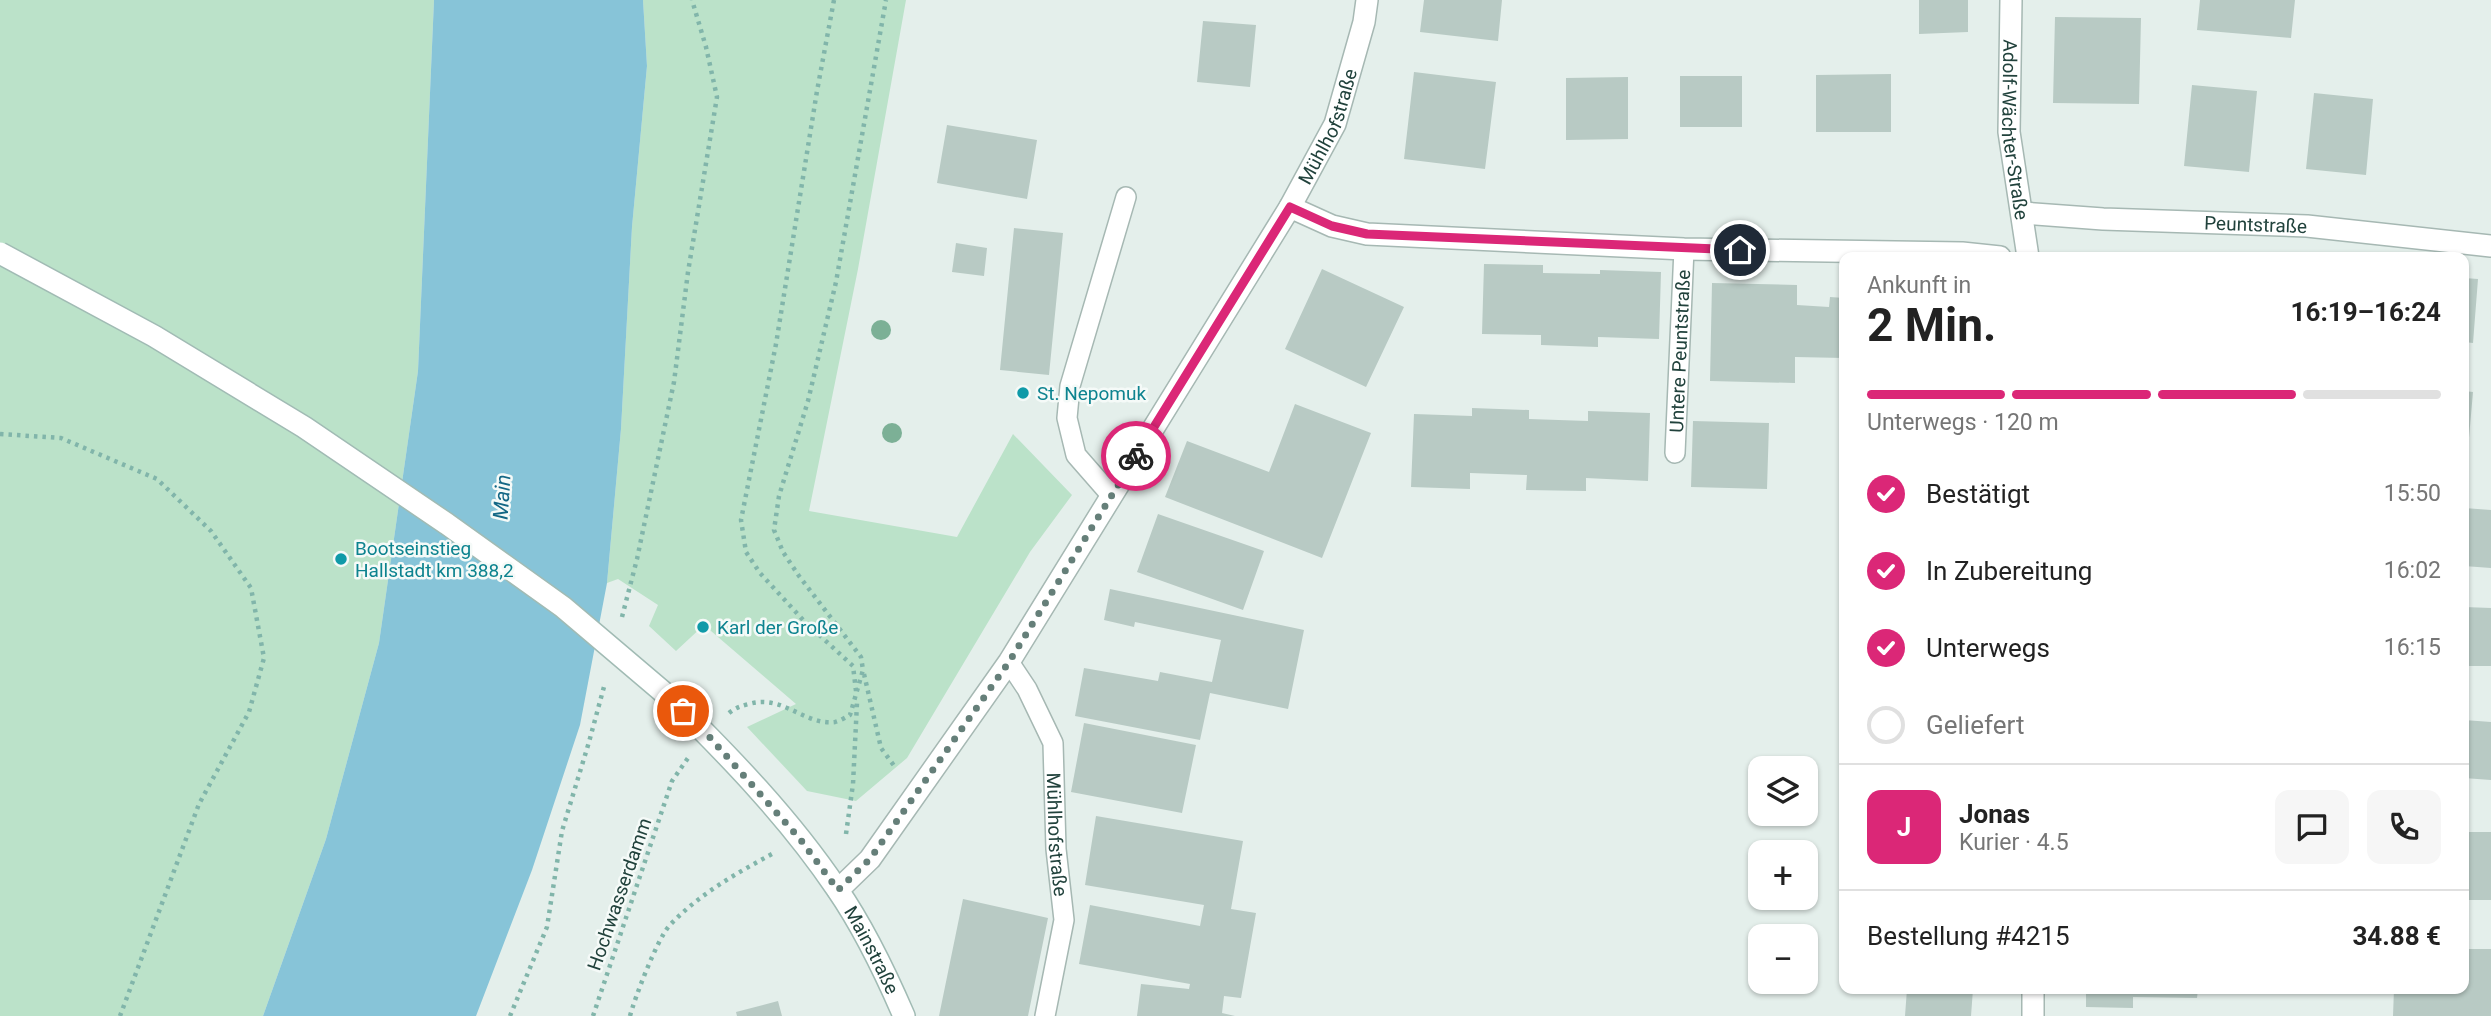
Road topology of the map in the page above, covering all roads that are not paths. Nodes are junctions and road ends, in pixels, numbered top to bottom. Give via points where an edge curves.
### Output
1 (1367, 0) edge
2 (2011, 0) edge
3 (1126, 197) dead end
4 (1290, 207) junction
5 (2022, 213) junction
6 (2491, 246) edge
7 (1684, 249) junction
8 (1892, 252) edge
9 (2027, 252) edge
10 (0, 253) edge
11 (1675, 453) dead end
12 (1111, 495) junction
13 (1009, 662) junction
14 (838, 890) junction
15 (2033, 994) edge
16 (904, 1016) edge
17 (1045, 1016) edge
18 (2034, 1016) edge

1 - 4 street, Mühlhofstraße via 1335,124
2 - 5 street, Adolf-Wächter-Straße via 2009,132
3 - 12 lane via 1070,386 1067,418 1076,455
4 - 7 street via 1332,226 1367,234
4 - 12 street, Mühlhofstraße
5 - 6 street, Peuntstraße via 2307,226
5 - 9 street, Adolf-Wächter-Straße
7 - 8 street
7 - 11 lane, Untere Peuntstraße
10 - 14 street, Mainstraße, bridge via 154,336 304,427 563,607 706,733 800,839
12 - 13 street, Mühlhofstraße
13 - 14 street, Mühlhofstraße via 870,859
13 - 17 lane, Mühlhofstraße via 1053,743 1056,849 1064,920
14 - 16 street, Mainstraße via 886,972
15 - 18 street

